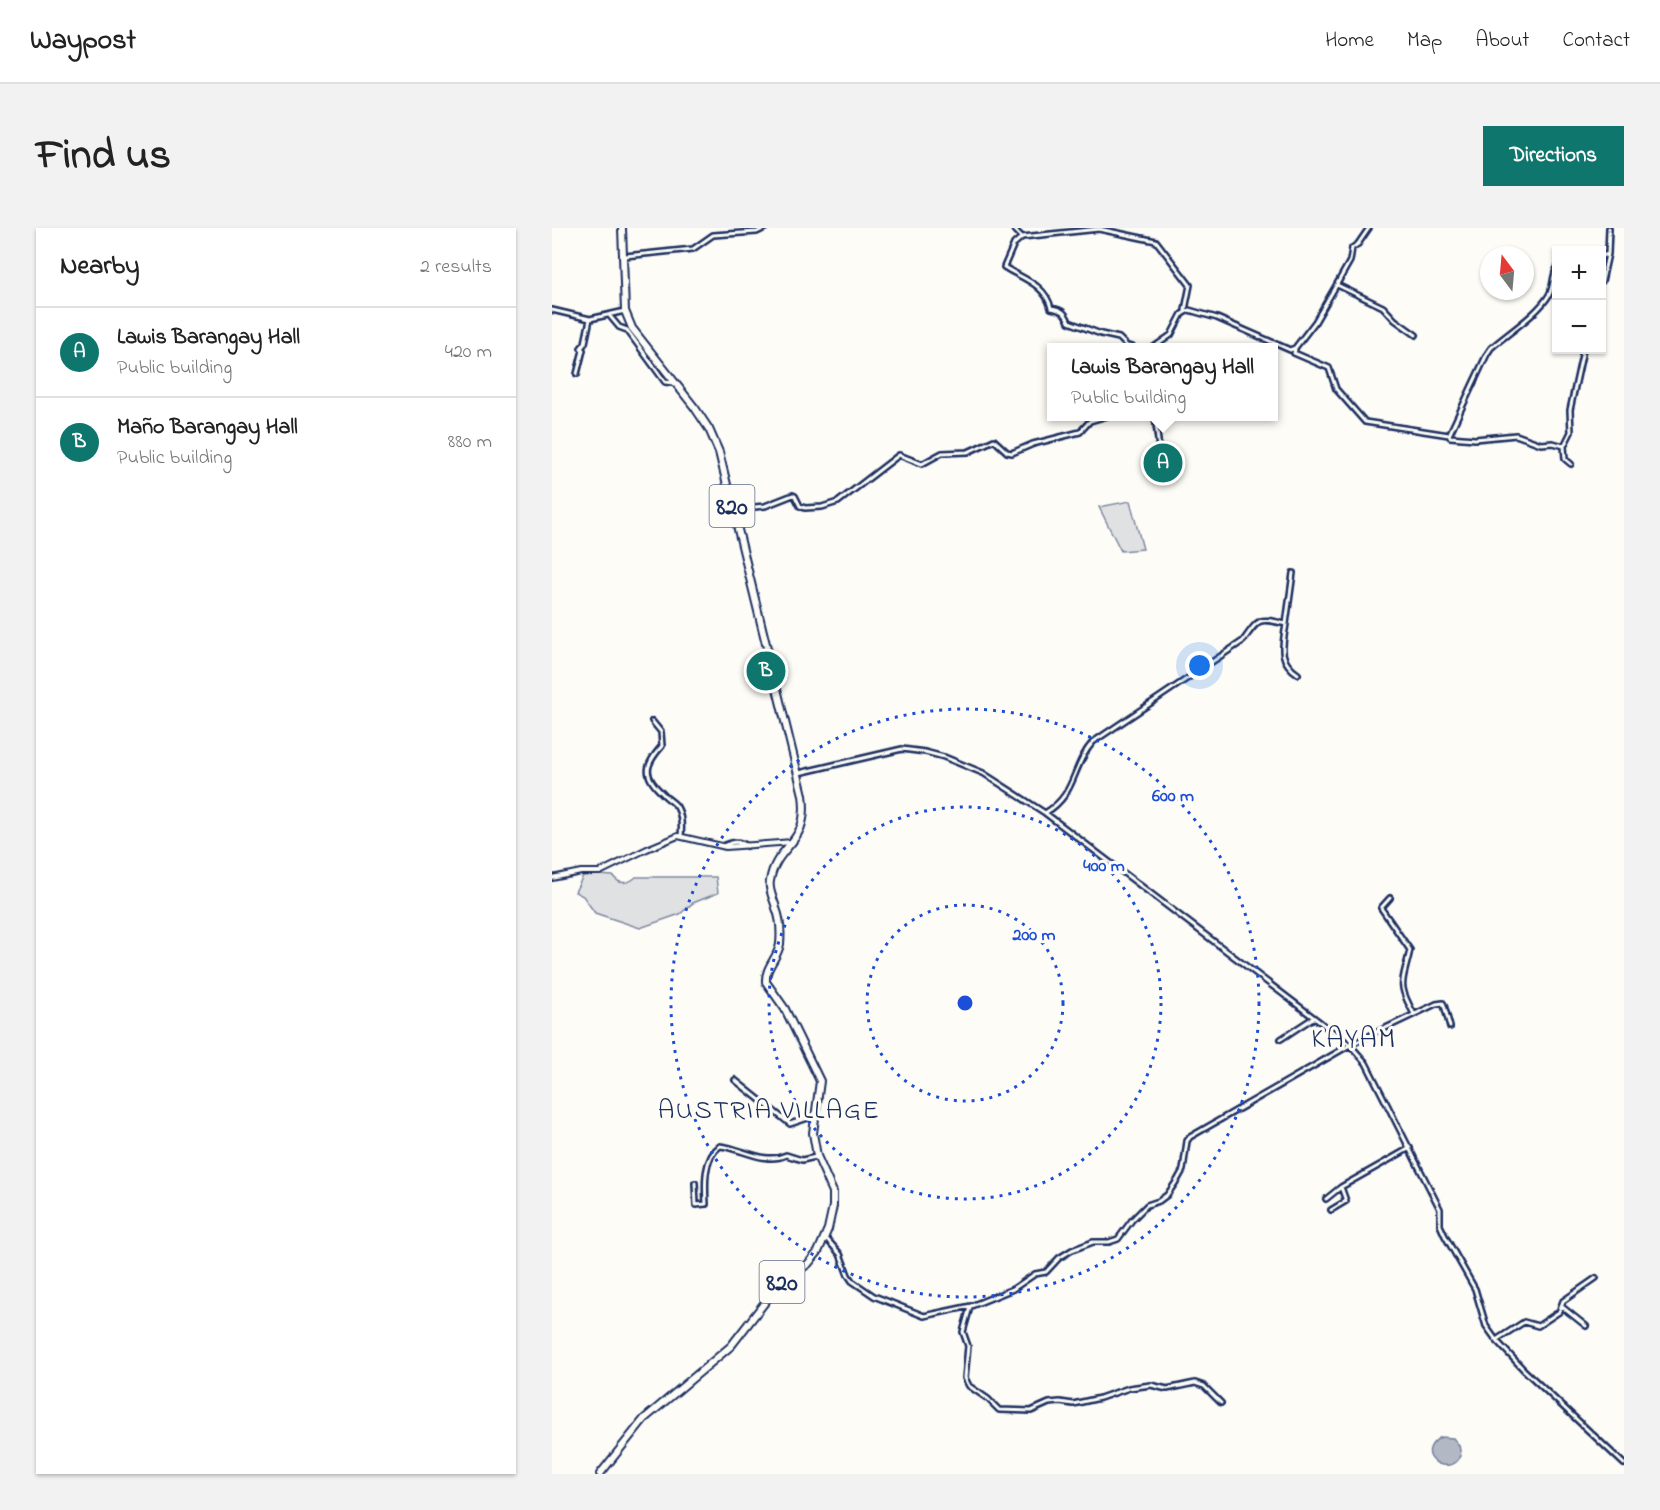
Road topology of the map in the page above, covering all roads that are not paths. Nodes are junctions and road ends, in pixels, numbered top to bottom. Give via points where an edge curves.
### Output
1 (622, 228) edge
2 (730, 228) edge
3 (765, 228) edge
4 (1013, 228) edge
5 (1369, 228) edge
6 (1609, 228) edge
7 (730, 233) junction
8 (1022, 237) junction
9 (1608, 254) joint
10 (623, 256) junction
11 (1606, 263) edge
12 (1337, 284) junction
13 (1552, 288) edge
14 (552, 310) edge
15 (626, 311) junction
16 (1185, 311) junction
17 (609, 315) junction
18 (590, 319) junction
19 (1416, 334) dead end
20 (1124, 343) edge
21 (1159, 343) edge
22 (1274, 343) edge
23 (1278, 345) edge
24 (1295, 348) junction
25 (1582, 354) edge
26 (577, 375) dead end
27 (674, 383) junction
28 (1090, 421) edge
29 (1156, 421) edge
30 (1449, 435) junction
31 (1564, 446) junction
32 (1161, 457) dead end
33 (1570, 464) dead end
34 (733, 509) junction
35 (1293, 573) dead end
36 (1286, 624) junction
37 (1298, 674) dead end
38 (652, 721) dead end
39 (797, 773) junction
40 (1046, 813) junction
41 (681, 836) junction
42 (794, 842) junction
43 (552, 878) edge
44 (1390, 898) dead end
45 (1414, 1014) junction
46 (1313, 1018) junction
47 (1450, 1027) dead end
48 (1281, 1039) dead end
49 (1350, 1045) junction
50 (735, 1080) dead end
51 (815, 1115) junction
52 (1410, 1148) junction
53 (817, 1156) junction
54 (694, 1183) dead end
55 (1341, 1187) junction
56 (1326, 1199) dead end
57 (1331, 1210) dead end
58 (825, 1237) junction
59 (1596, 1278) dead end
60 (970, 1306) junction
61 (1562, 1306) junction
62 (1586, 1326) dead end
63 (1496, 1340) junction
64 (1221, 1403) dead end
65 (1624, 1464) edge
66 (600, 1474) edge

1 - 10 highway, 820
2 - 7 street
3 - 7 street
4 - 8 street
5 - 12 street via 1352,248 1350,261
6 - 9 street
7 - 10 street via 713,235 693,249
8 - 16 street via 1099,229 1156,241 1190,285
8 - 20 street via 1014,244 1004,267 1045,292 1051,308 1065,313 1069,322
9 - 11 street
10 - 15 highway, 820
12 - 19 street via 1383,307
12 - 24 street
13 - 30 street via 1546,300 1487,354
14 - 18 street
15 - 17 street
15 - 27 highway, 820 via 632,328
16 - 21 street via 1171,335
16 - 22 street via 1216,318
17 - 18 street
17 - 27 street via 627,330 665,382
18 - 26 street
23 - 24 street
24 - 30 street via 1294,353 1329,368 1336,389 1360,420
25 - 31 street via 1570,410 1571,432
27 - 34 highway, 820 via 715,441
28 - 34 street via 1080,432 1012,453 993,440 964,453 942,453 922,464 896,456 846,497 830,505 805,508 793,495 765,506
29 - 32 street
30 - 31 street via 1460,439 1516,435 1541,444
31 - 33 street via 1565,459
34 - 39 highway, 820
35 - 36 street
36 - 37 street via 1284,658 1288,668
36 - 40 street via 1264,619 1256,622 1243,641 1094,742 1086,750 1066,795
38 - 41 street via 661,732 662,746 647,770 651,780 678,808
39 - 40 street via 909,749 964,764
39 - 42 highway, 820 via 805,807 804,821
40 - 46 street
41 - 42 street via 722,846
41 - 43 street via 600,872
42 - 51 highway, 820 via 780,858 770,881 780,946 767,970 766,982 785,1009 818,1076 820,1092
44 - 45 street via 1381,908 1410,950 1402,983 1403,994
45 - 47 street via 1443,1003
45 - 49 street
46 - 48 street
46 - 49 street
49 - 52 street via 1366,1063
49 - 60 street via 1190,1137 1184,1170 1167,1195 1147,1205 1118,1239 1072,1250 1046,1272
50 - 51 street via 790,1124
51 - 53 highway, 820
52 - 55 street
52 - 63 street via 1440,1209 1440,1225 1475,1289 1486,1326
53 - 54 street via 802,1160 786,1155 778,1159 720,1146 709,1161 706,1204 696,1205
53 - 58 highway, 820 via 832,1192 832,1213
55 - 56 street
55 - 57 street via 1346,1201
58 - 60 street via 840,1254 852,1281 874,1296 924,1316
58 - 66 highway, 820 via 808,1264 779,1284 731,1346 644,1419
59 - 61 street via 1563,1301
60 - 64 street via 963,1332 968,1346 965,1378 969,1386 999,1410 1031,1411 1049,1403 1073,1404 1129,1388 1151,1385 1167,1389 1195,1383 1204,1386
61 - 62 street
61 - 63 street via 1538,1326 1524,1322
63 - 65 street

